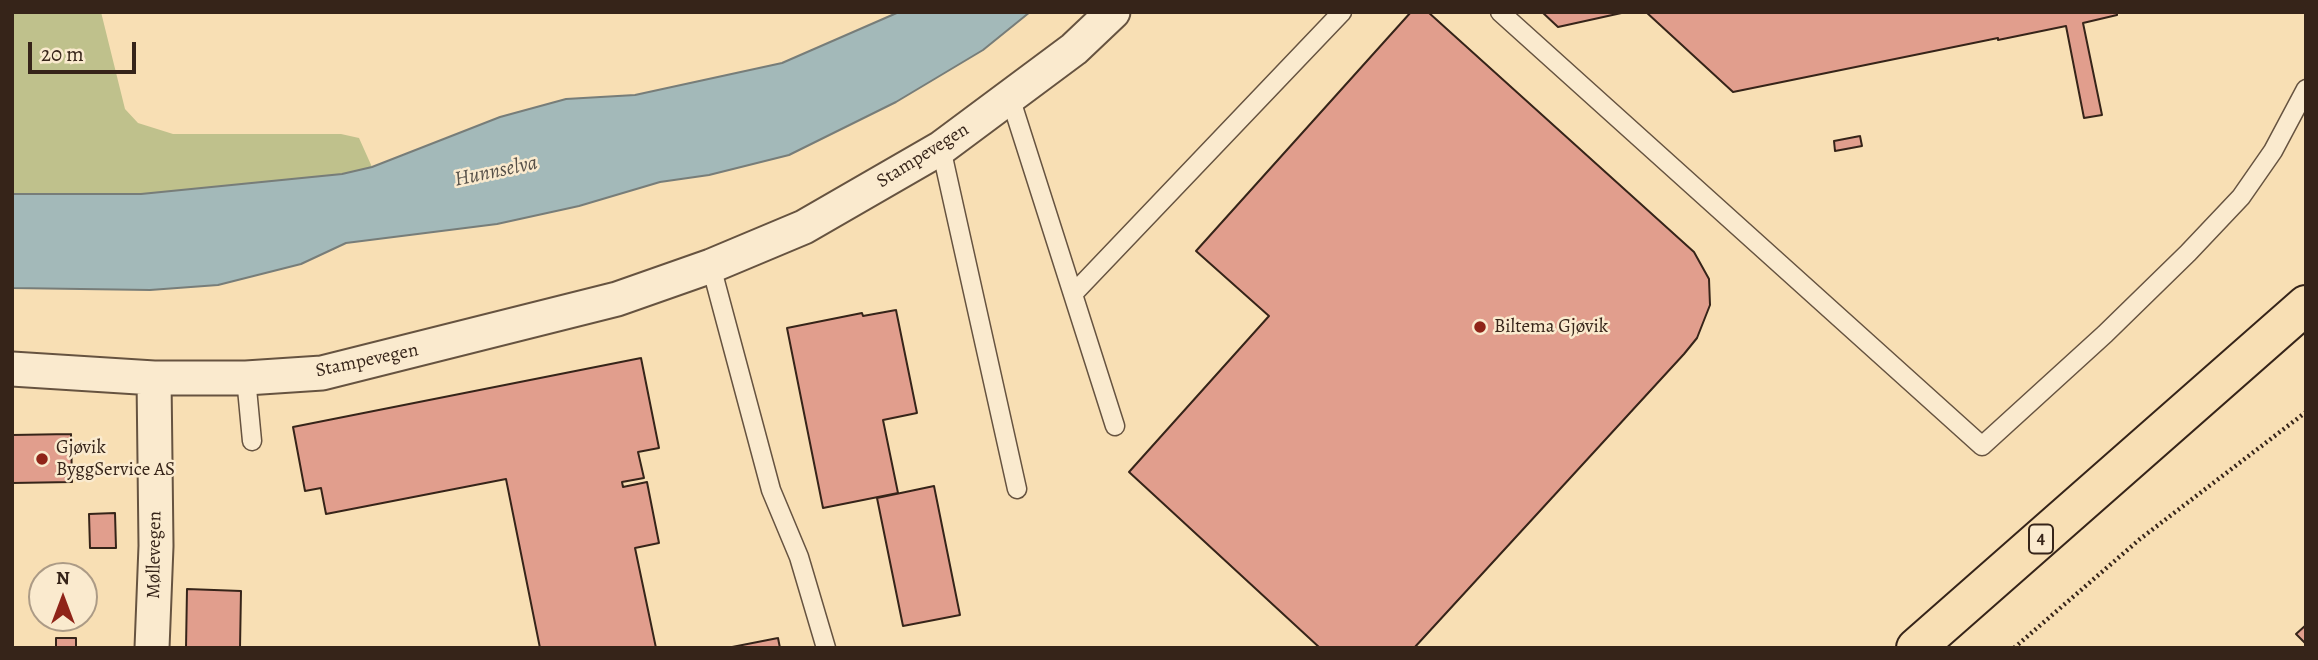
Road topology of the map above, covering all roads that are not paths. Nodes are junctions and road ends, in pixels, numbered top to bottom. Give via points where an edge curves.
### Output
1 (1113, 12) edge
2 (1342, 12) edge
3 (1500, 12) edge
4 (2306, 89) edge
5 (1010, 97) junction
6 (941, 148) junction
7 (711, 265) junction
8 (1073, 294) junction
9 (2306, 305) edge
10 (2289, 329) edge
11 (12, 369) edge
12 (154, 378) junction
13 (246, 379) junction
14 (1115, 426) dead end
15 (252, 441) dead end
16 (1017, 489) dead end
17 (152, 648) edge
18 (826, 648) edge
19 (1916, 648) edge

1 - 5 street, Stampevegen via 1074,49
2 - 8 lane
3 - 4 lane via 1982,446 2105,334 2241,197 2273,151
5 - 6 street, Stampevegen
5 - 8 lane
6 - 7 street, Stampevegen via 804,228
6 - 16 lane
7 - 13 street, Stampevegen via 617,299 495,331 322,373
7 - 18 lane via 771,490 799,557
8 - 14 lane
9 - 10 highway, 4
10 - 19 highway, 4
11 - 12 street, Stampevegen
12 - 13 street, Stampevegen
12 - 17 street, Møllevegen
13 - 15 lane

